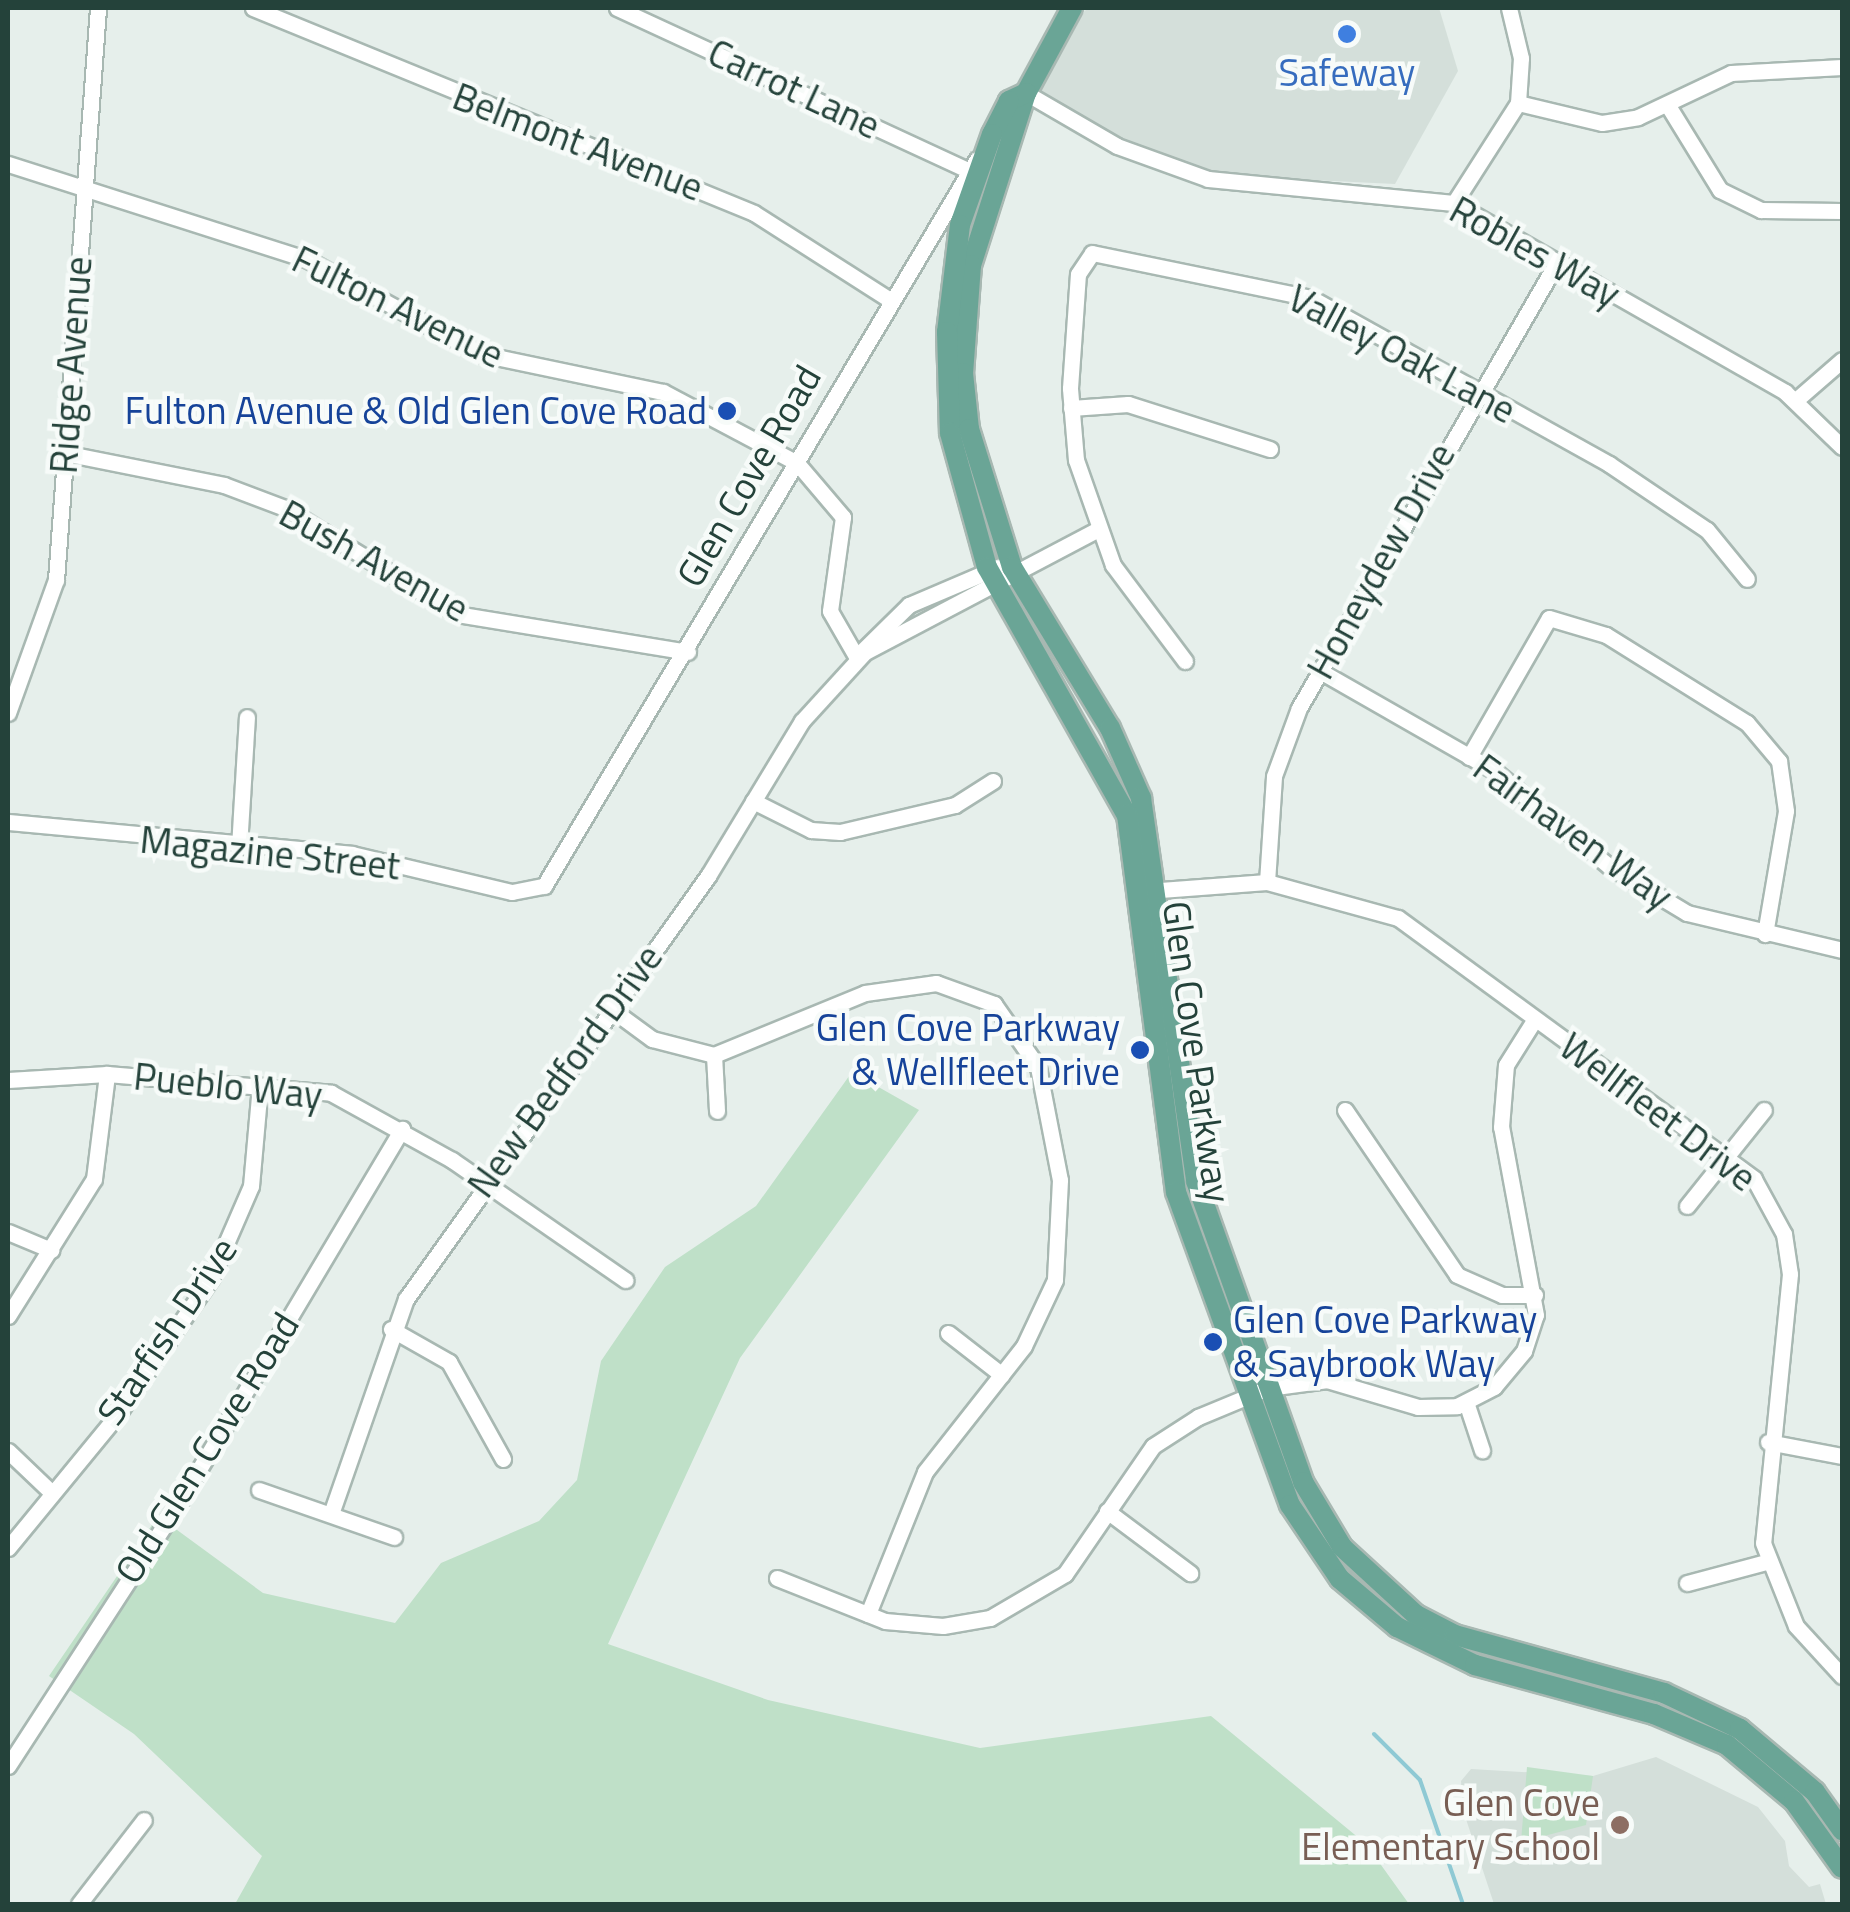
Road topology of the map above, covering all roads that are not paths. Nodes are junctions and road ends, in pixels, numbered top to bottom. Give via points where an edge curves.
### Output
1 (98, 8) edge
2 (252, 8) edge
3 (617, 8) edge
4 (1072, 8) edge
5 (1509, 8) edge
6 (1842, 67) edge
7 (1026, 93) junction
8 (1518, 102) junction
9 (1668, 104) junction
10 (992, 134) junction
11 (1004, 154) joint
12 (8, 164) edge
13 (970, 171) junction
14 (84, 188) junction
15 (1454, 203) junction
16 (1842, 212) edge
17 (1557, 262) junction
18 (890, 300) junction
19 (1842, 360) edge
20 (1475, 394) junction
21 (1796, 400) junction
22 (1071, 408) junction
23 (1842, 447) edge
24 (1270, 448) dead end
25 (64, 453) junction
26 (798, 462) junction
27 (1096, 530) junction
28 (1012, 568) junction
29 (991, 574) junction
30 (1746, 579) dead end
31 (688, 652) junction
32 (857, 658) junction
33 (1186, 661) dead end
34 (1320, 671) junction
35 (8, 713) edge
36 (248, 717) dead end
37 (1469, 756) junction
38 (993, 781) dead end
39 (752, 801) junction
40 (8, 822) edge
41 (239, 847) junction
42 (1267, 882) junction
43 (1148, 891) junction
44 (530, 892) joint
45 (1766, 934) junction
46 (1842, 950) edge
47 (607, 1006) junction
48 (1535, 1019) junction
49 (714, 1055) junction
50 (107, 1074) junction
51 (8, 1080) edge
52 (260, 1085) junction
53 (1346, 1110) dead end
54 (1764, 1110) dead end
55 (718, 1111) dead end
56 (402, 1129) junction
57 (1726, 1156) junction
58 (485, 1182) junction
59 (1687, 1206) dead end
60 (8, 1232) edge
61 (51, 1250) junction
62 (625, 1280) dead end
63 (1534, 1296) junction
64 (8, 1316) edge
65 (391, 1329) junction
66 (948, 1333) dead end
67 (1002, 1375) junction
68 (1258, 1392) junction
69 (1466, 1402) junction
70 (1768, 1442) junction
71 (1482, 1450) dead end
72 (8, 1451) edge
73 (1842, 1456) edge
74 (503, 1459) dead end
75 (49, 1490) junction
76 (259, 1490) dead end
77 (1107, 1511) junction
78 (331, 1514) junction
79 (394, 1537) dead end
80 (8, 1548) edge
81 (1766, 1562) junction
82 (1190, 1573) dead end
83 (777, 1578) dead end
84 (1687, 1582) dead end
85 (868, 1614) junction
86 (1842, 1676) edge
87 (8, 1766) edge
88 (144, 1820) dead end
89 (1842, 1830) edge
90 (1842, 1868) edge
91 (80, 1904) edge

1 - 14 street, Ridge Avenue
2 - 18 street, Belmont Avenue via 754,213
3 - 13 street, Carrot Lane
4 - 7 main road, Glen Cove Road
5 - 8 street via 1521,58
6 - 9 street via 1731,73
7 - 10 main road, Glen Cove Road via 1009,102
7 - 11 main road, Glen Cove Road via 1027,110
7 - 15 street, Robles Way via 1117,146 1208,179
8 - 9 street via 1602,123
8 - 15 street
9 - 16 street via 1720,190 1761,210
10 - 13 street, Glen Cove Road
10 - 29 main road, Glen Cove Parkway via 960,225 946,366 950,433
11 - 28 main road, Glen Cove Parkway via 971,265 963,373 982,480
12 - 14 street, Fulton Avenue
13 - 18 street, Glen Cove Road
14 - 25 street, Ridge Avenue
14 - 26 street, Fulton Avenue via 308,260 481,354 663,392
15 - 17 street, Robles Way
17 - 20 street, Honeydew Drive
17 - 21 street, Robles Way
18 - 26 street, Glen Cove Road
19 - 21 street
20 - 22 street, Valley Oak Lane via 1286,289 1092,253 1078,274
20 - 30 street, Valley Oak Lane via 1707,530
20 - 34 street, Honeydew Drive
21 - 23 street, Robles Way
22 - 24 street via 1128,404
22 - 27 street, Valley Oak Lane
25 - 31 street, Bush Avenue via 268,501 457,614
25 - 35 street, Ridge Avenue via 54,597
26 - 31 street, Glen Cove Road
26 - 32 street, Fulton Avenue via 843,517 830,611
27 - 28 street, New Bedford Drive
27 - 33 street, Valley Oak Lane
28 - 29 street, New Bedford Drive
28 - 43 main road, Glen Cove Parkway via 1133,776
29 - 32 street, New Bedford Drive via 909,605
29 - 43 main road, Glen Cove Parkway via 1114,784
31 - 44 street, Glen Cove Road via 554,874
32 - 39 street, New Bedford Drive via 802,721
34 - 37 street, Fairhaven Way
34 - 42 street, Honeydew Drive via 1278,760
36 - 41 street
37 - 45 street, Fairhaven Way via 1648,892
37 - 45 street via 1550,618 1606,635 1748,723 1779,760 1786,811
38 - 39 street via 955,805 840,832 811,830
39 - 47 street, New Bedford Drive via 708,876
40 - 41 street, Magazine Street
41 - 44 street, Magazine Street via 352,854
42 - 43 street, Wellfleet Drive
42 - 48 street, Wellfleet Drive via 1398,918
43 - 68 main road, Glen Cove Parkway via 1173,1178
45 - 46 street, Fairhaven Way
47 - 49 street via 652,1039
47 - 58 street, New Bedford Drive
48 - 57 street, Wellfleet Drive
48 - 63 street via 1506,1065 1501,1127
49 - 55 street
49 - 67 street via 918,981 994,1004 1020,1032 1047,1101 1062,1227 1047,1304
50 - 51 street, Pueblo Way
50 - 52 street, Pueblo Way
50 - 61 street via 101,1158
52 - 56 street, Pueblo Way via 331,1094
52 - 75 street, Starfish Drive via 252,1186 231,1240 128,1400
53 - 63 street via 1457,1275 1502,1296
54 - 57 street
56 - 58 street, Pueblo Way
56 - 87 street, Old Glen Cove Road via 182,1498
57 - 59 street
57 - 70 street, Wellfleet Drive via 1766,1195 1788,1253
58 - 62 street, Pueblo Way
58 - 65 street, New Bedford Drive
60 - 61 street
61 - 64 street
63 - 69 street via 1524,1351
65 - 74 street via 449,1362
65 - 78 street, New Bedford Drive
66 - 67 street
67 - 85 street via 925,1472
68 - 69 street via 1327,1380 1418,1407
68 - 77 street via 1153,1446
68 - 89 main road, Glen Cove Parkway via 1315,1506 1378,1586 1456,1635 1664,1693 1740,1729 1805,1782
68 - 90 main road, Glen Cove Parkway via 1290,1505 1363,1601 1440,1652 1654,1714 1727,1745 1794,1801
69 - 71 street
70 - 73 street
70 - 81 street, Wellfleet Drive
72 - 75 street
75 - 80 street, Starfish Drive
76 - 78 street
77 - 82 street
77 - 85 street via 1065,1574 1014,1610 943,1626
78 - 79 street
81 - 84 street
81 - 86 street, Wellfleet Drive via 1796,1626
83 - 85 street
88 - 91 street

